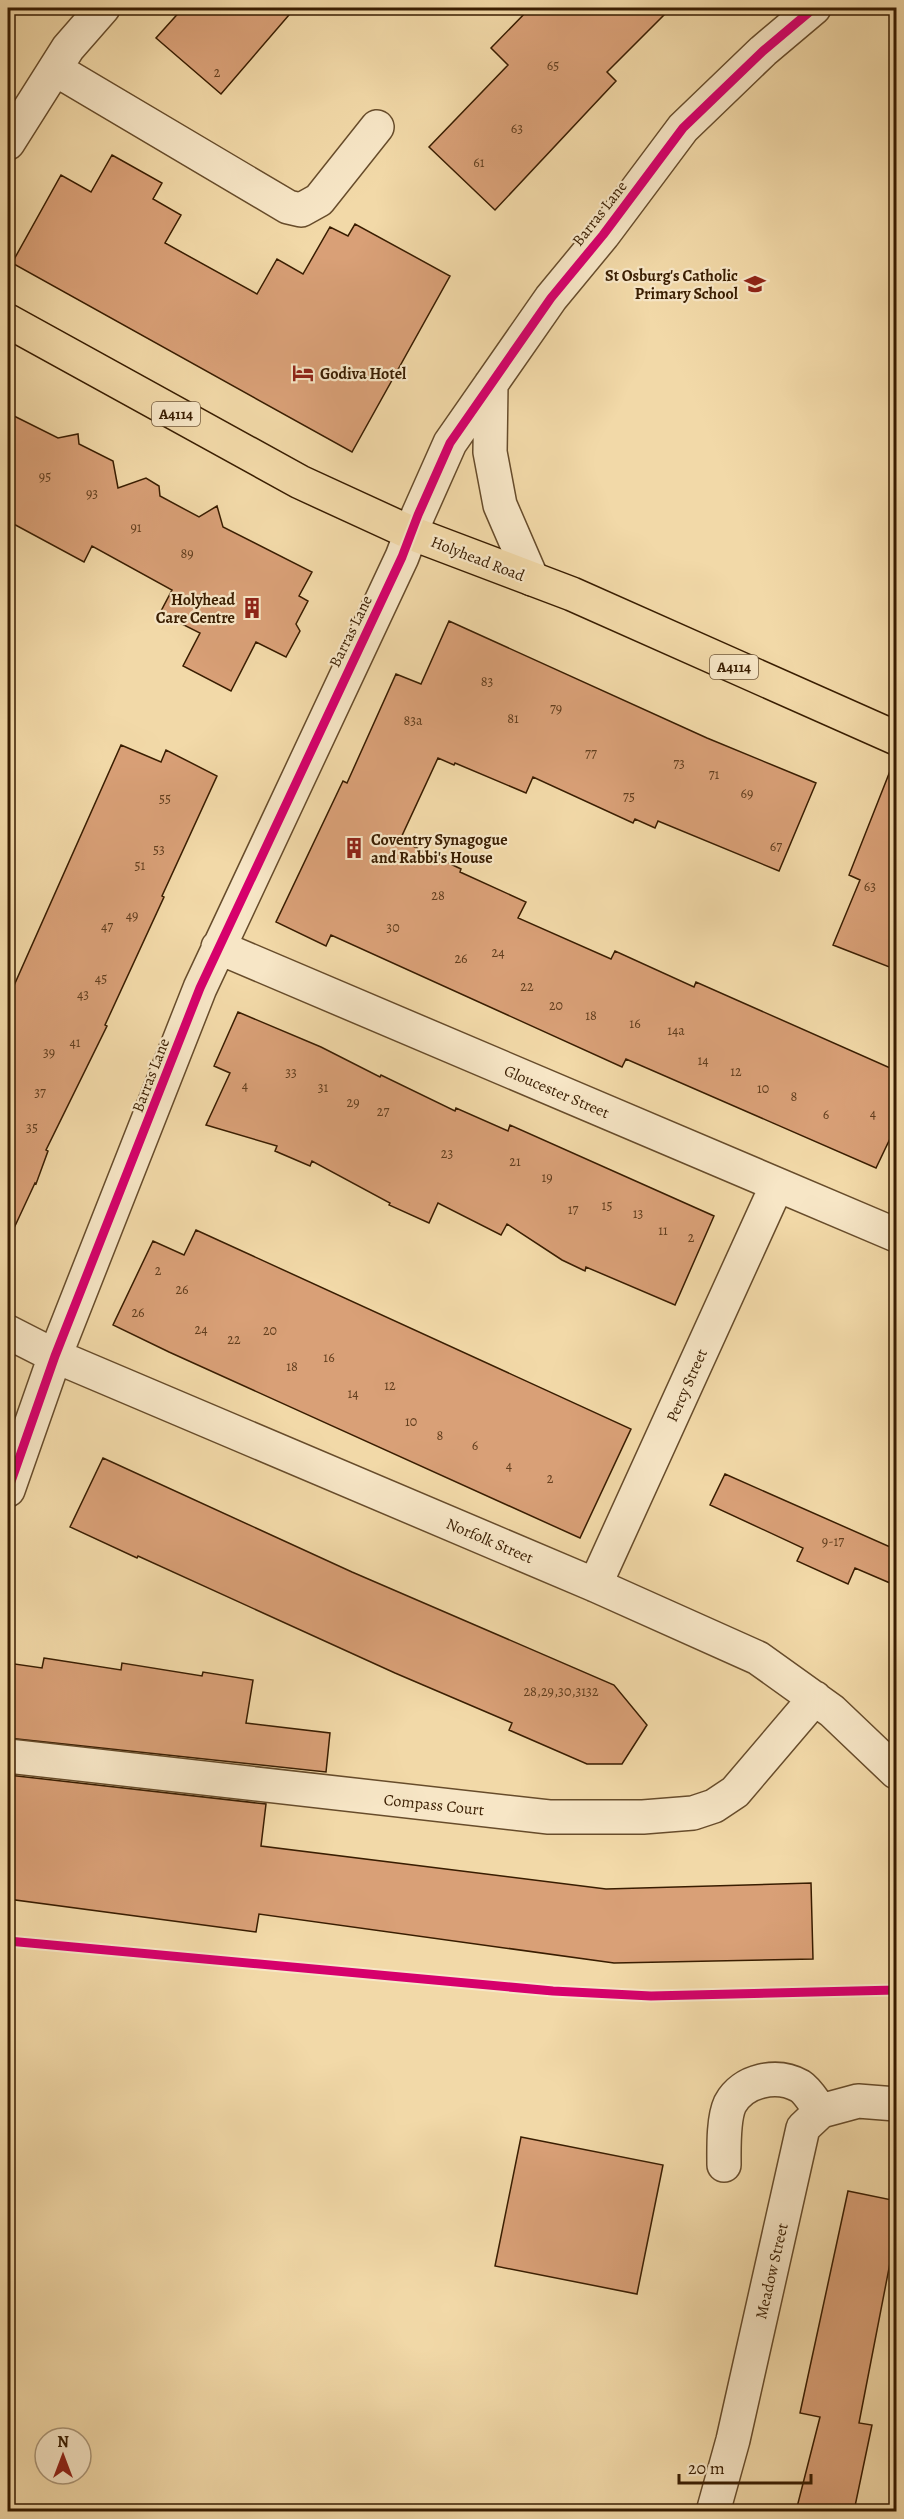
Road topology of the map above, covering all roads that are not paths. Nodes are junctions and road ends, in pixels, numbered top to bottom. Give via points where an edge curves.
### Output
1 (103, 8) edge
2 (814, 8) edge
3 (55, 69) junction
4 (377, 127) dead end
5 (10, 139) edge
6 (8, 321) edge
7 (491, 384) junction
8 (411, 533) junction
9 (531, 579) junction
10 (897, 738) edge
11 (218, 947) junction
12 (777, 1185) junction
13 (897, 1235) edge
14 (8, 1332) edge
15 (55, 1356) junction
16 (8, 1490) edge
17 (595, 1585) junction
18 (815, 1698) junction
19 (8, 1756) edge
20 (897, 1772) edge
21 (897, 2104) edge
22 (821, 2112) junction
23 (724, 2165) dead end
24 (713, 2511) edge

1 - 3 street
2 - 7 street, Barras Lane via 683,128 551,298
3 - 4 street via 295,209 301,210 319,200
3 - 5 street
6 - 8 highway, Holyhead Road / A4114 via 300,482
7 - 8 street, Barras Lane via 450,443
7 - 9 street via 490,452 500,505
8 - 9 highway, Holyhead Road / A4114
8 - 11 street, Barras Lane
9 - 10 highway, Holyhead Road / A4114
11 - 12 street, Gloucester Street
11 - 15 street, Barras Lane
12 - 13 street, Gloucester Street
12 - 17 street, Percy Street
14 - 15 street, Norfolk Street
15 - 16 street, Barras Lane
15 - 17 street, Norfolk Street
17 - 18 street, Norfolk Street via 758,1658
18 - 19 street, Compass Court via 735,1792 714,1806 693,1813 549,1816
18 - 20 street, Norfolk Street
21 - 22 street, Meadow Street via 858,2101
22 - 23 street via 802,2087 779,2078 753,2084 739,2092 729,2106
22 - 24 street, Meadow Street via 802,2128 733,2440

